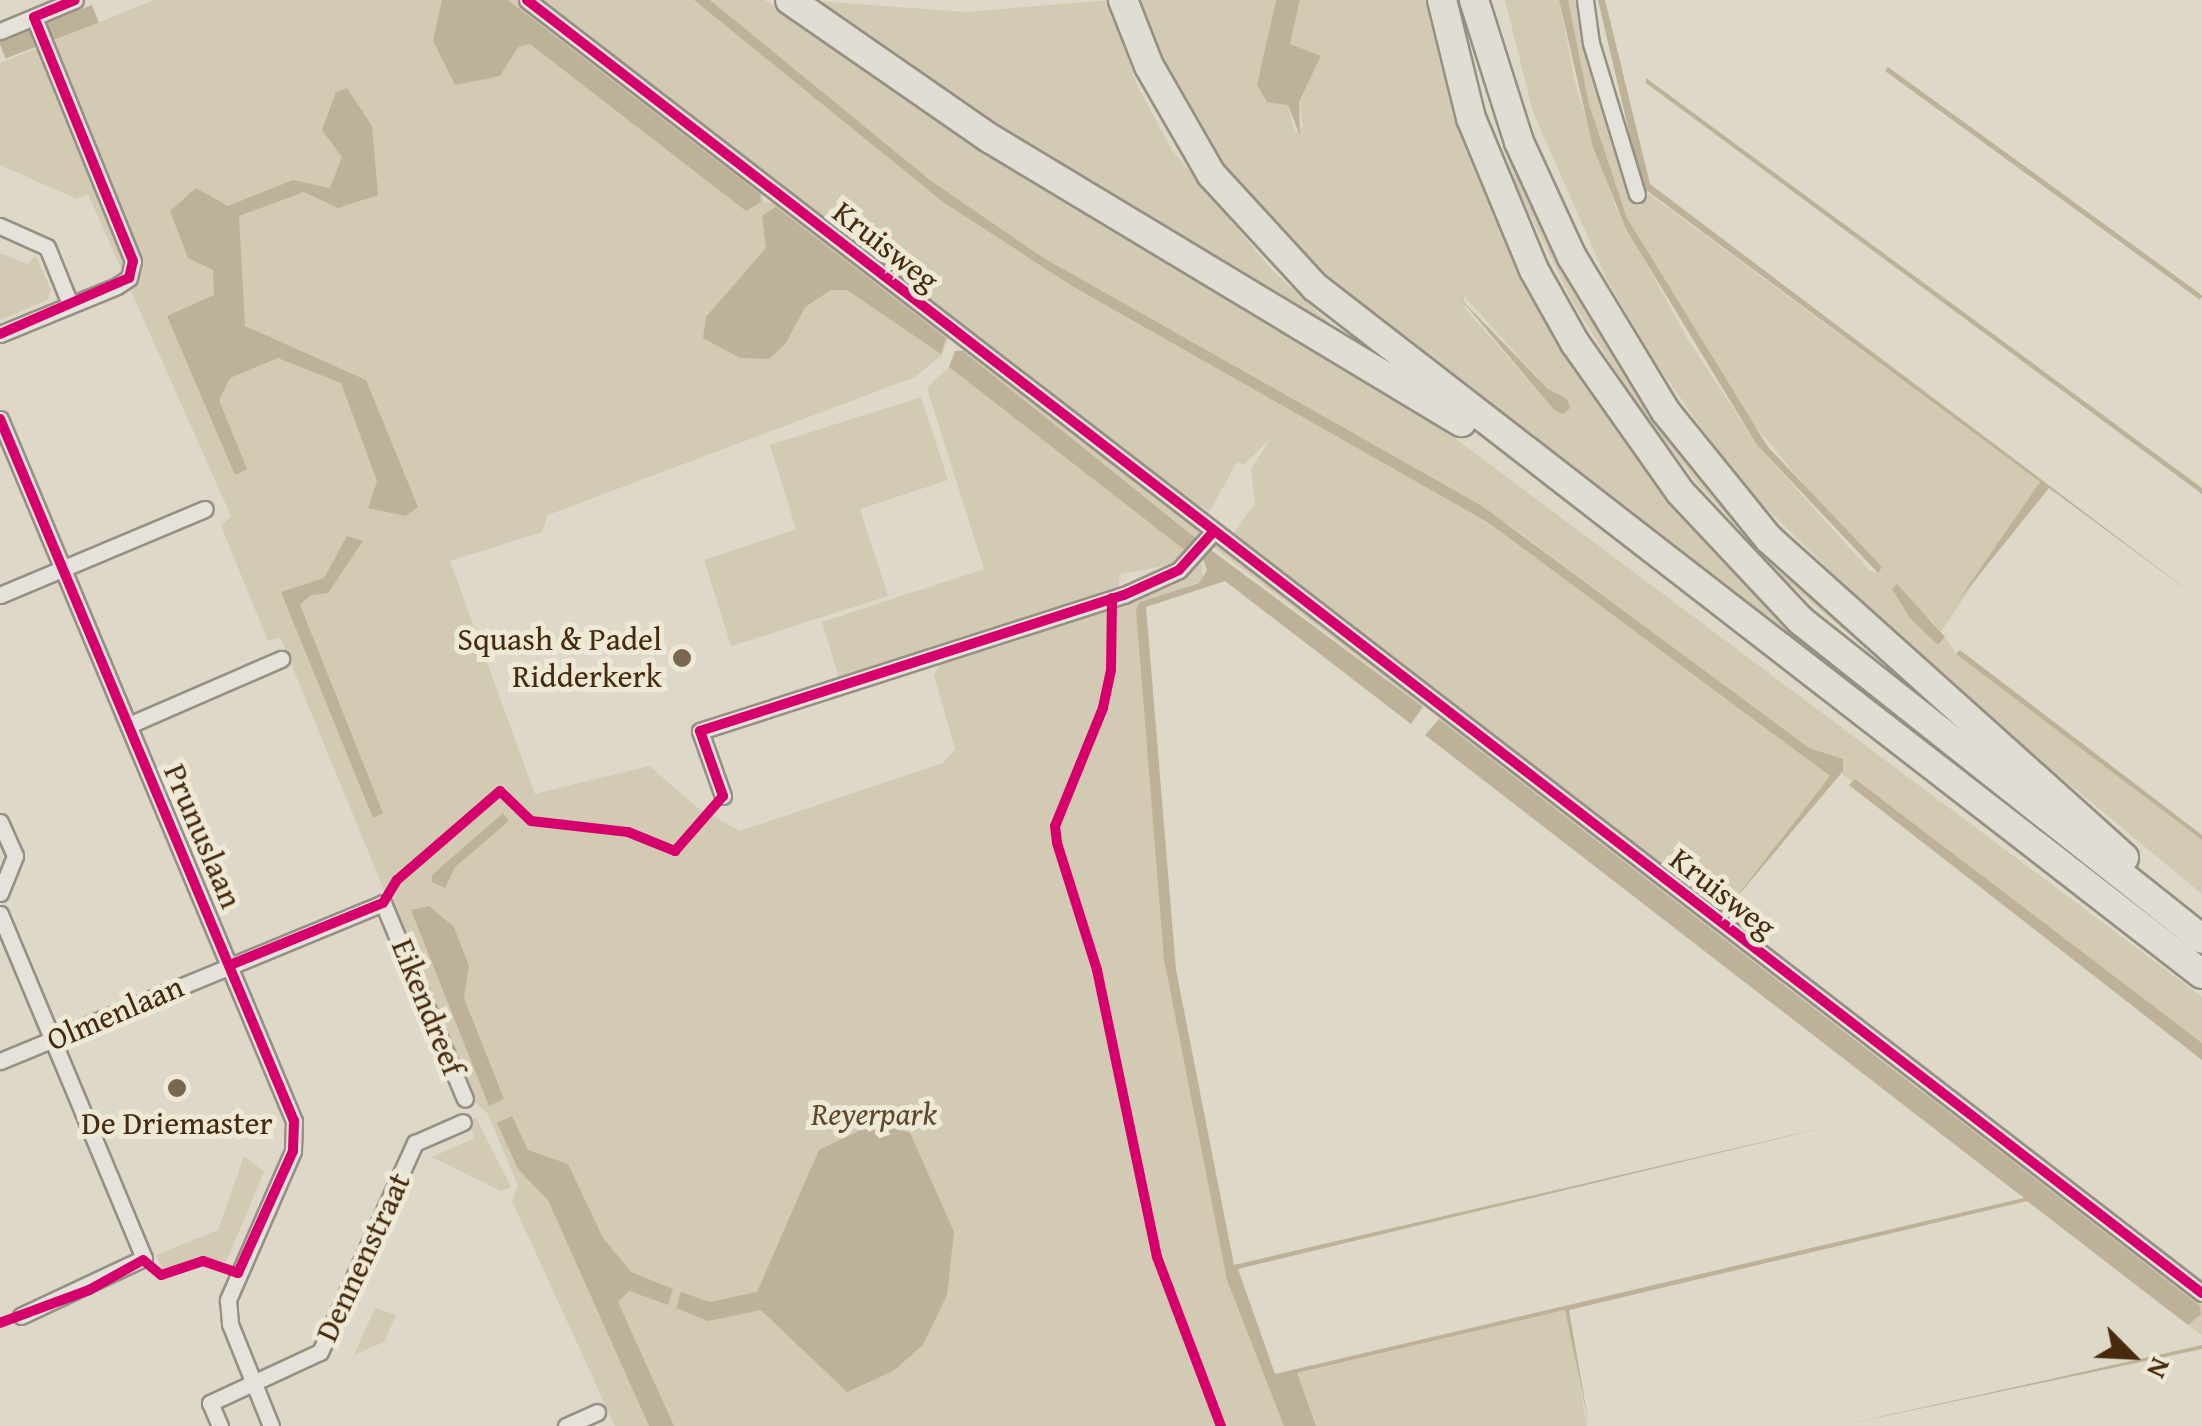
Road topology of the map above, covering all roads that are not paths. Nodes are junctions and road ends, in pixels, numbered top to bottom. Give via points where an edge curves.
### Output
1 (75, 0) edge
2 (527, 0) edge
3 (790, 0) edge
4 (1123, 0) edge
5 (1442, 0) edge
6 (1474, 0) edge
7 (1490, 0) edge
8 (1585, 0) edge
9 (36, 22) junction
10 (0, 31) edge
11 (1532, 164) junction
12 (1636, 194) dead end
13 (0, 226) edge
14 (70, 304) junction
15 (0, 334) edge
16 (1, 424) edge
17 (1533, 460) junction
18 (205, 509) dead end
19 (1205, 542) junction
20 (64, 567) junction
21 (0, 594) edge
22 (281, 659) dead end
23 (129, 725) junction
24 (723, 796) dead end
25 (0, 822) edge
26 (0, 894) edge
27 (0, 914) edge
28 (2174, 917) junction
29 (2202, 939) edge
30 (230, 965) junction
31 (2202, 974) edge
32 (53, 1039) junction
33 (0, 1061) edge
34 (465, 1099) dead end
35 (463, 1122) dead end
36 (2202, 1293) edge
37 (22, 1316) dead end
38 (254, 1383) junction
39 (597, 1412) dead end
40 (220, 1426) edge
41 (272, 1426) edge
42 (566, 1426) edge

1 - 9 street
2 - 19 street, Kruisweg
3 - 17 highway via 991,139 1296,318 1435,409
4 - 17 highway via 1180,126 1261,233 1382,344
5 - 28 highway via 1471,118 1534,270 1575,343 1680,492 1813,632
6 - 11 highway
7 - 11 highway
8 - 12 street via 1590,43
9 - 10 street
9 - 14 street via 133,261 130,278
11 - 28 highway via 1572,257 1625,350 1736,502 1932,692 2170,897
13 - 14 street via 48,248
14 - 15 street
16 - 20 street, Prunuslaan
17 - 31 highway
18 - 20 street
19 - 24 street via 1179,570 1124,594 700,731
19 - 36 street, Kruisweg
20 - 21 street
20 - 23 street, Prunuslaan
22 - 23 street
23 - 30 street, Prunuslaan
25 - 26 street via 15,856
27 - 32 street
28 - 29 highway
30 - 32 street, Olmenlaan
30 - 34 street, Eikendreef via 383,903
30 - 38 street, Prunuslaan via 294,1120 293,1151 228,1300 230,1324
32 - 33 street, Olmenlaan
32 - 37 street via 144,1258
35 - 38 street, Dennenstraat via 415,1142 320,1352
38 - 40 street, Dennenstraat via 210,1403
38 - 41 street, Prunuslaan
39 - 42 street

